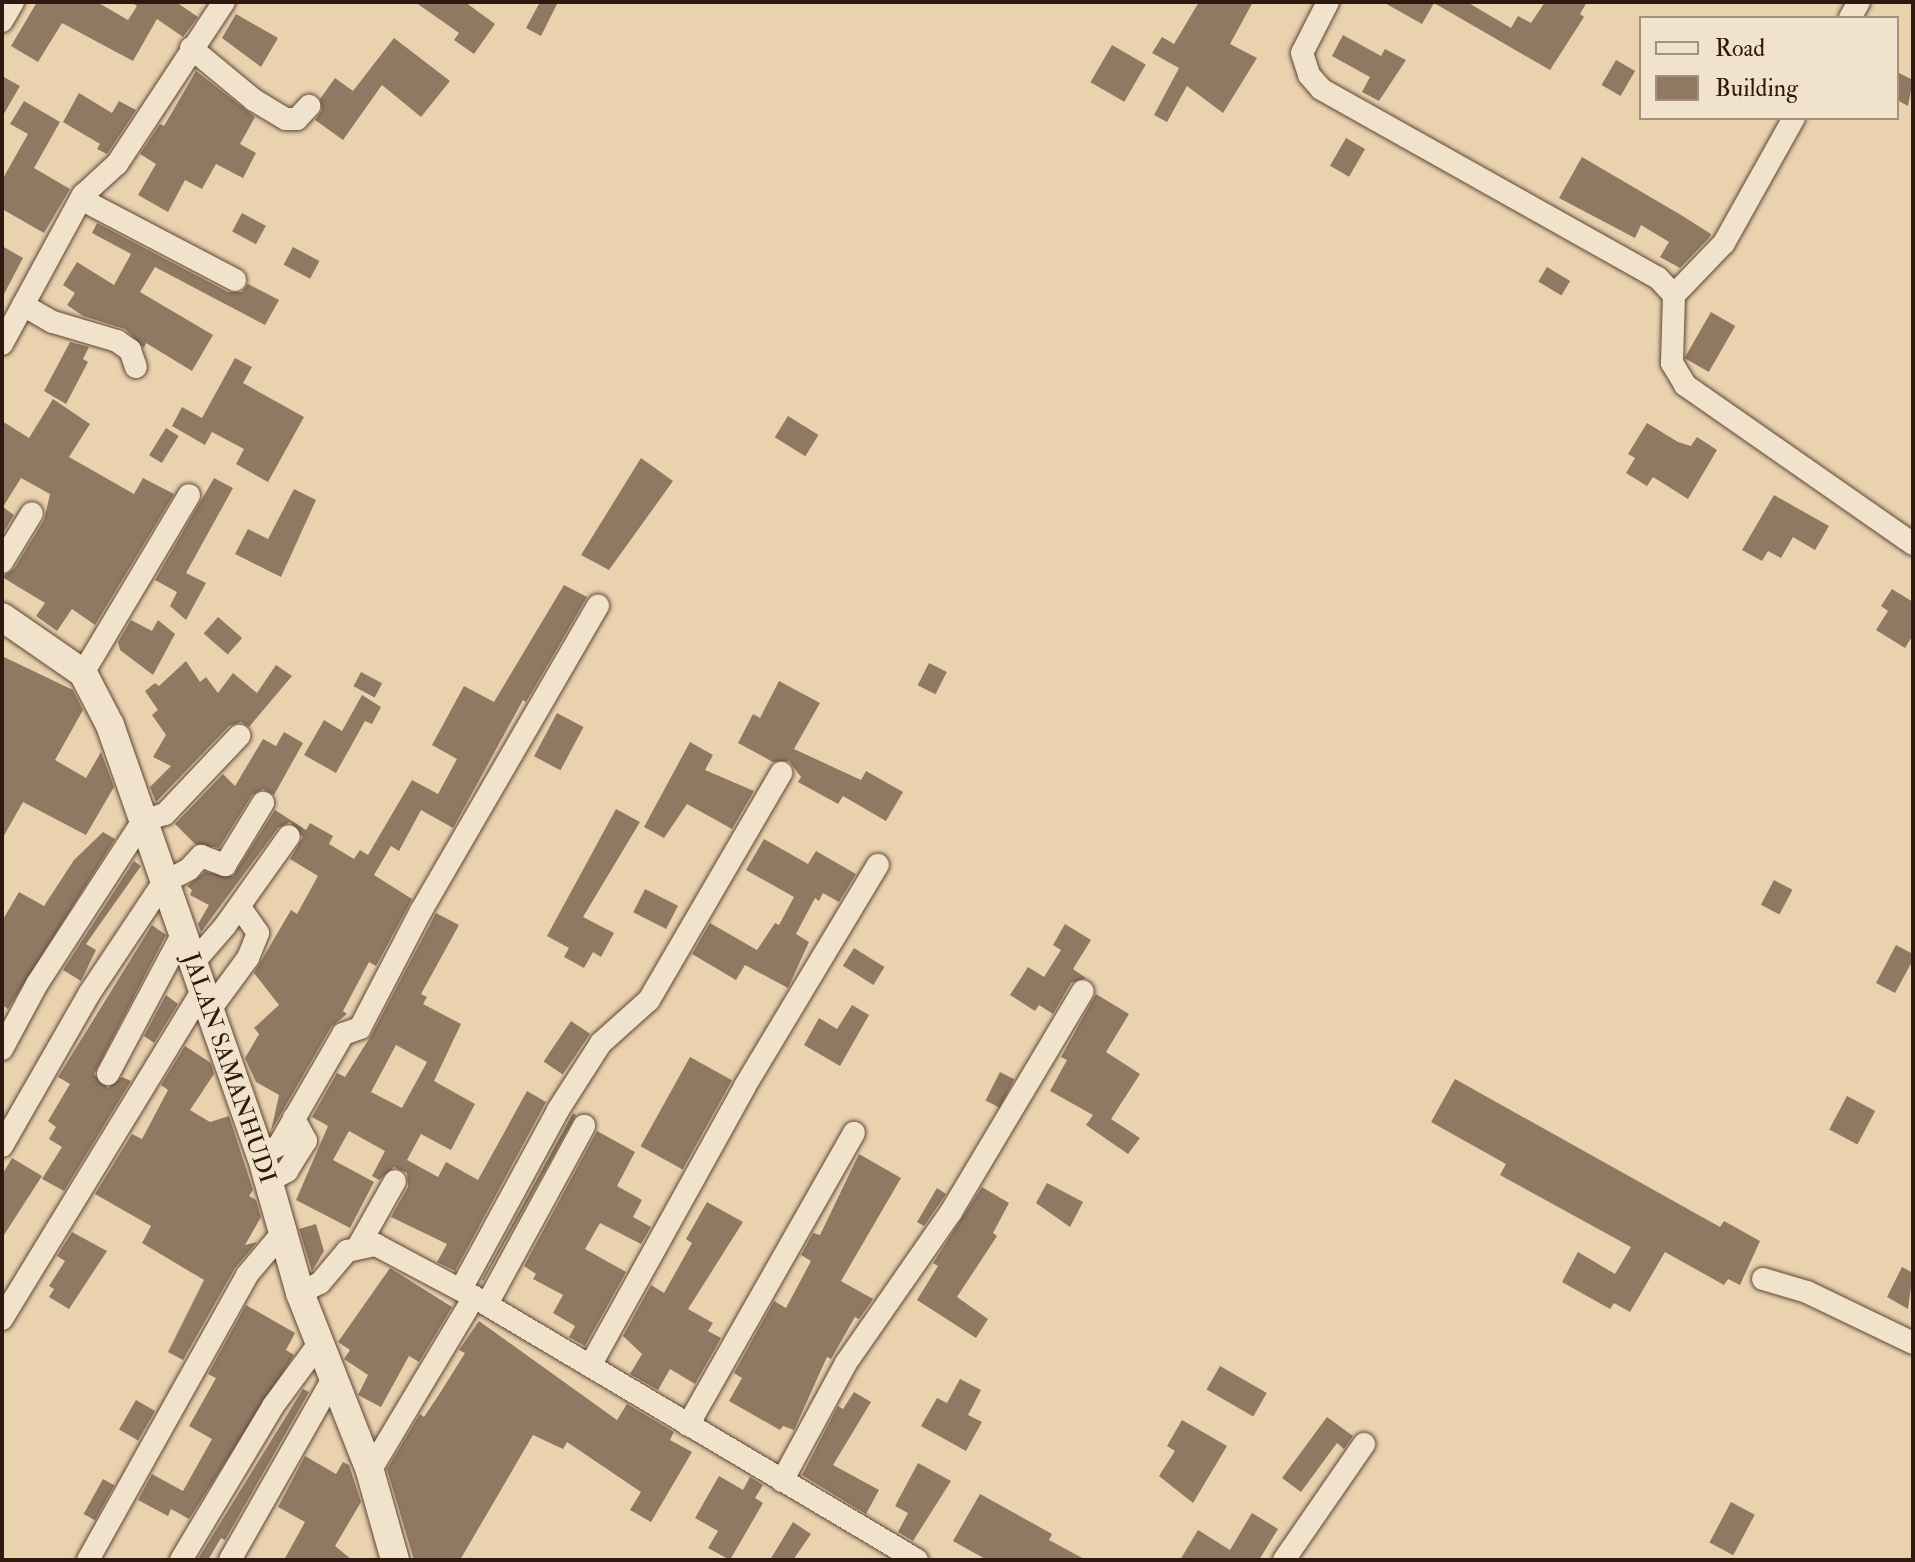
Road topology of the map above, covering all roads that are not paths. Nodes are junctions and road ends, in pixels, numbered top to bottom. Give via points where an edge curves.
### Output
1 (13, 2) edge
2 (224, 2) edge
3 (1328, 2) edge
4 (2, 21) edge
5 (191, 48) junction
6 (309, 106) dead end
7 (1793, 120) edge
8 (81, 199) junction
9 (235, 280) dead end
10 (1674, 295) junction
11 (23, 305) junction
12 (2, 344) edge
13 (136, 367) dead end
14 (189, 495) dead end
15 (32, 513) dead end
16 (1913, 544) edge
17 (2, 562) edge
18 (598, 606) dead end
19 (2, 617) edge
20 (83, 673) junction
21 (239, 736) dead end
22 (781, 773) dead end
23 (263, 803) dead end
24 (143, 821) junction
25 (289, 836) dead end
26 (878, 865) dead end
27 (163, 883) junction
28 (240, 907) junction
29 (182, 935) junction
30 (193, 963) junction
31 (1083, 991) dead end
32 (206, 1000) junction
33 (2, 1049) edge
34 (108, 1074) dead end
35 (584, 1126) dead end
36 (854, 1133) dead end
37 (2, 1146) edge
38 (265, 1168) junction
39 (395, 1181) dead end
40 (285, 1230) junction
41 (359, 1245) junction
42 (1763, 1279) dead end
43 (300, 1293) junction
44 (474, 1297) junction
45 (2, 1319) edge
46 (321, 1341) junction
47 (1913, 1343) edge
48 (590, 1366) junction
49 (333, 1379) junction
50 (688, 1425) junction
51 (1364, 1444) dead end
52 (370, 1471) junction
53 (782, 1481) junction
54 (88, 1560) edge
55 (181, 1560) edge
56 (230, 1560) edge
57 (395, 1560) edge
58 (917, 1560) edge
59 (1284, 1560) edge

1 - 4 street
2 - 5 street
3 - 10 street via 1302,53 1309,75 1321,89 1658,278
5 - 6 street via 286,119 297,119
5 - 8 street via 117,164
7 - 10 street via 1724,243
8 - 9 street
8 - 11 street
10 - 16 street via 1672,363 1685,385
11 - 12 street
11 - 13 street via 53,322 117,341 130,350
14 - 20 street
15 - 17 street
18 - 38 street via 413,924 360,1028 343,1034
19 - 20 street, JALAN SAMANHUDI
20 - 24 street, JALAN SAMANHUDI via 110,725
21 - 24 street via 165,814
22 - 44 street via 649,1000 601,1043 565,1099
23 - 27 street via 225,865 201,856
24 - 27 street, JALAN SAMANHUDI
24 - 33 street via 37,984
25 - 28 street
26 - 48 street via 745,1086
27 - 29 street, JALAN SAMANHUDI
27 - 37 street via 89,994
28 - 30 street
28 - 32 street via 258,933 248,958
29 - 30 street, JALAN SAMANHUDI
29 - 34 street
30 - 32 street, JALAN SAMANHUDI
31 - 53 street via 951,1212 846,1363
32 - 38 street, JALAN SAMANHUDI
32 - 45 street
35 - 44 street
36 - 50 street
38 - 40 street, JALAN SAMANHUDI
39 - 41 street
40 - 43 street, JALAN SAMANHUDI
40 - 54 street via 247,1275
41 - 43 street via 347,1251 320,1283
41 - 44 street via 376,1245
42 - 47 street via 1807,1292
43 - 46 street, JALAN SAMANHUDI
44 - 48 street
44 - 52 street
46 - 49 street, JALAN SAMANHUDI
46 - 55 street via 273,1406
48 - 50 street
49 - 52 street, JALAN SAMANHUDI
49 - 56 street
50 - 53 street
51 - 59 street
52 - 57 street, JALAN SAMANHUDI
53 - 58 street

